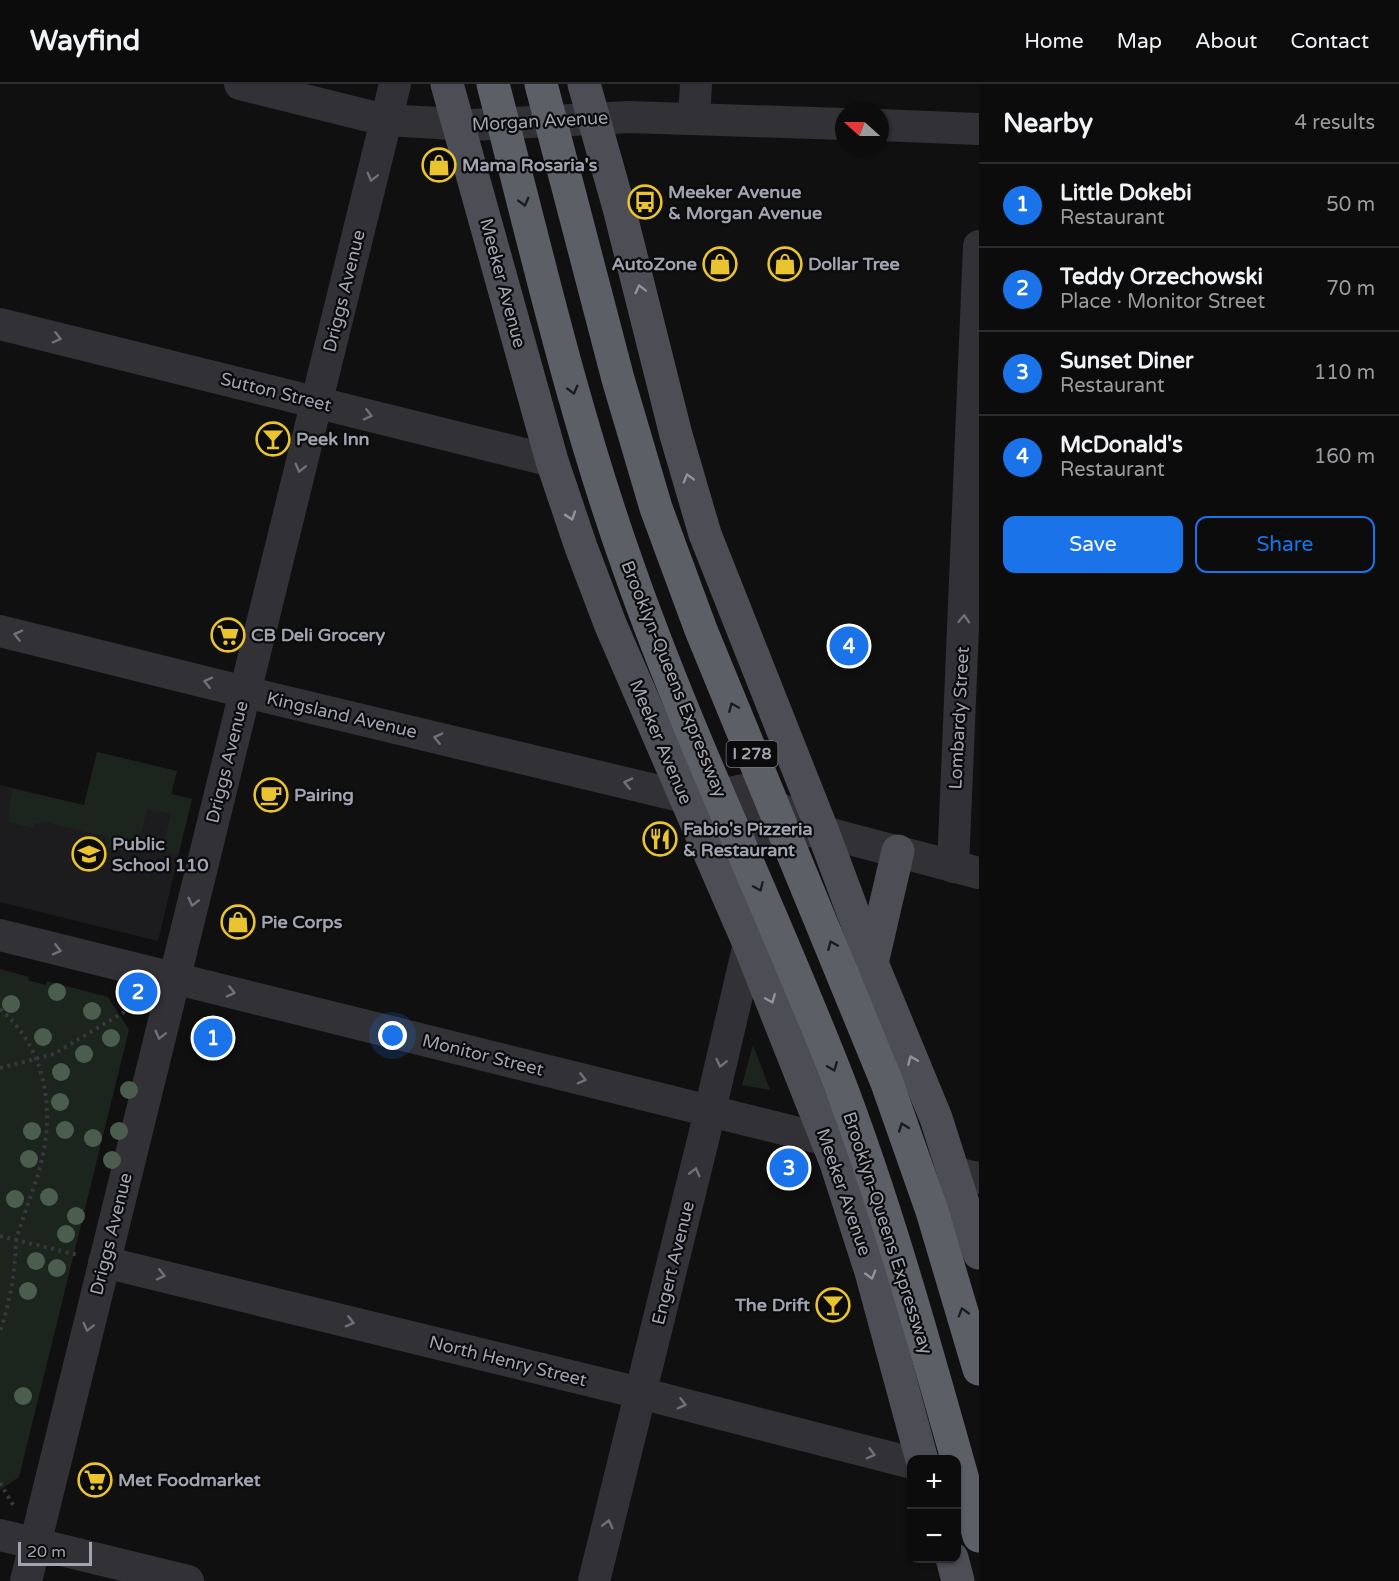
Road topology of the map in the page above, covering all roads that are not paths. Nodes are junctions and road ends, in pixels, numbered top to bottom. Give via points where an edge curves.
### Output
1 (240, 84) edge
2 (396, 84) edge
3 (447, 84) edge
4 (493, 84) edge
5 (541, 84) edge
6 (584, 84) edge
7 (696, 84) edge
8 (594, 118) junction
9 (694, 118) junction
10 (385, 120) junction
11 (459, 124) junction
12 (835, 124) edge
13 (889, 125) edge
14 (979, 129) edge
15 (979, 246) edge
16 (0, 324) edge
17 (316, 402) junction
18 (552, 461) junction
19 (0, 631) edge
20 (244, 692) junction
21 (684, 797) junction
22 (823, 832) junction
23 (898, 851) junction
24 (966, 870) edge
25 (0, 935) edge
26 (749, 944) junction
27 (872, 963) junction
28 (174, 979) junction
29 (710, 1111) junction
30 (827, 1140) junction
31 (967, 1176) edge
32 (979, 1253) edge
33 (93, 1259) junction
34 (979, 1368) edge
35 (640, 1393) junction
36 (921, 1455) edge
37 (907, 1463) edge
38 (961, 1474) edge
39 (979, 1479) edge
40 (9, 1524) edge
41 (979, 1536) edge
42 (35, 1544) junction
43 (953, 1563) edge
44 (26, 1581) edge
45 (188, 1581) edge
46 (594, 1581) edge
47 (958, 1581) edge

1 - 10 street, Morgan Avenue
2 - 10 street, Driggs Avenue
3 - 11 main road, Meeker Avenue
4 -> 41 highway, Brooklyn-Queens Expressway / I 278, bridge via 586,438 613,523 678,694 821,1036 870,1164
34 -> 5 highway, I 278, bridge via 932,1211 887,1083 701,630 660,518 618,379
6 - 8 main road
7 - 9 street
8 - 9 street, Morgan Avenue
8 - 11 street, Morgan Avenue
22 -> 8 main road via 705,534
9 - 12 street, Morgan Avenue
10 - 11 street, Morgan Avenue
10 -> 17 street, Driggs Avenue
11 - 18 main road, Meeker Avenue
13 - 14 street
24 -> 15 street, Lombardy Street
16 -> 17 street, Sutton Street
17 -> 18 street, Sutton Street
17 -> 20 street, Driggs Avenue
18 -> 21 main road, Meeker Avenue via 610,626
20 -> 19 street, Kingsland Avenue
21 -> 20 street, Kingsland Avenue
20 -> 28 street, Driggs Avenue
21 - 22 street, Kingsland Avenue via 744,790
21 - 26 main road, Meeker Avenue
22 - 23 street, Kingsland Avenue
22 - 27 main road
23 - 24 street, Kingsland Avenue
23 - 27 main road
25 -> 28 street, Monitor Street
26 -> 29 street, Engert Avenue
26 -> 30 main road, Meeker Avenue
31 -> 27 main road via 936,1118
28 -> 29 street, Monitor Street
28 -> 33 street, Driggs Avenue
29 - 30 street, Monitor Street
35 -> 29 street, Engert Avenue
30 -> 36 main road, Meeker Avenue via 851,1204
31 - 32 main road
33 -> 35 street, North Henry Street
33 -> 42 street, Driggs Avenue
35 -> 37 street, North Henry Street
46 -> 35 street, Engert Avenue
38 - 39 street
40 - 42 street
42 - 44 street, Driggs Avenue
42 - 45 street
43 - 47 main road

